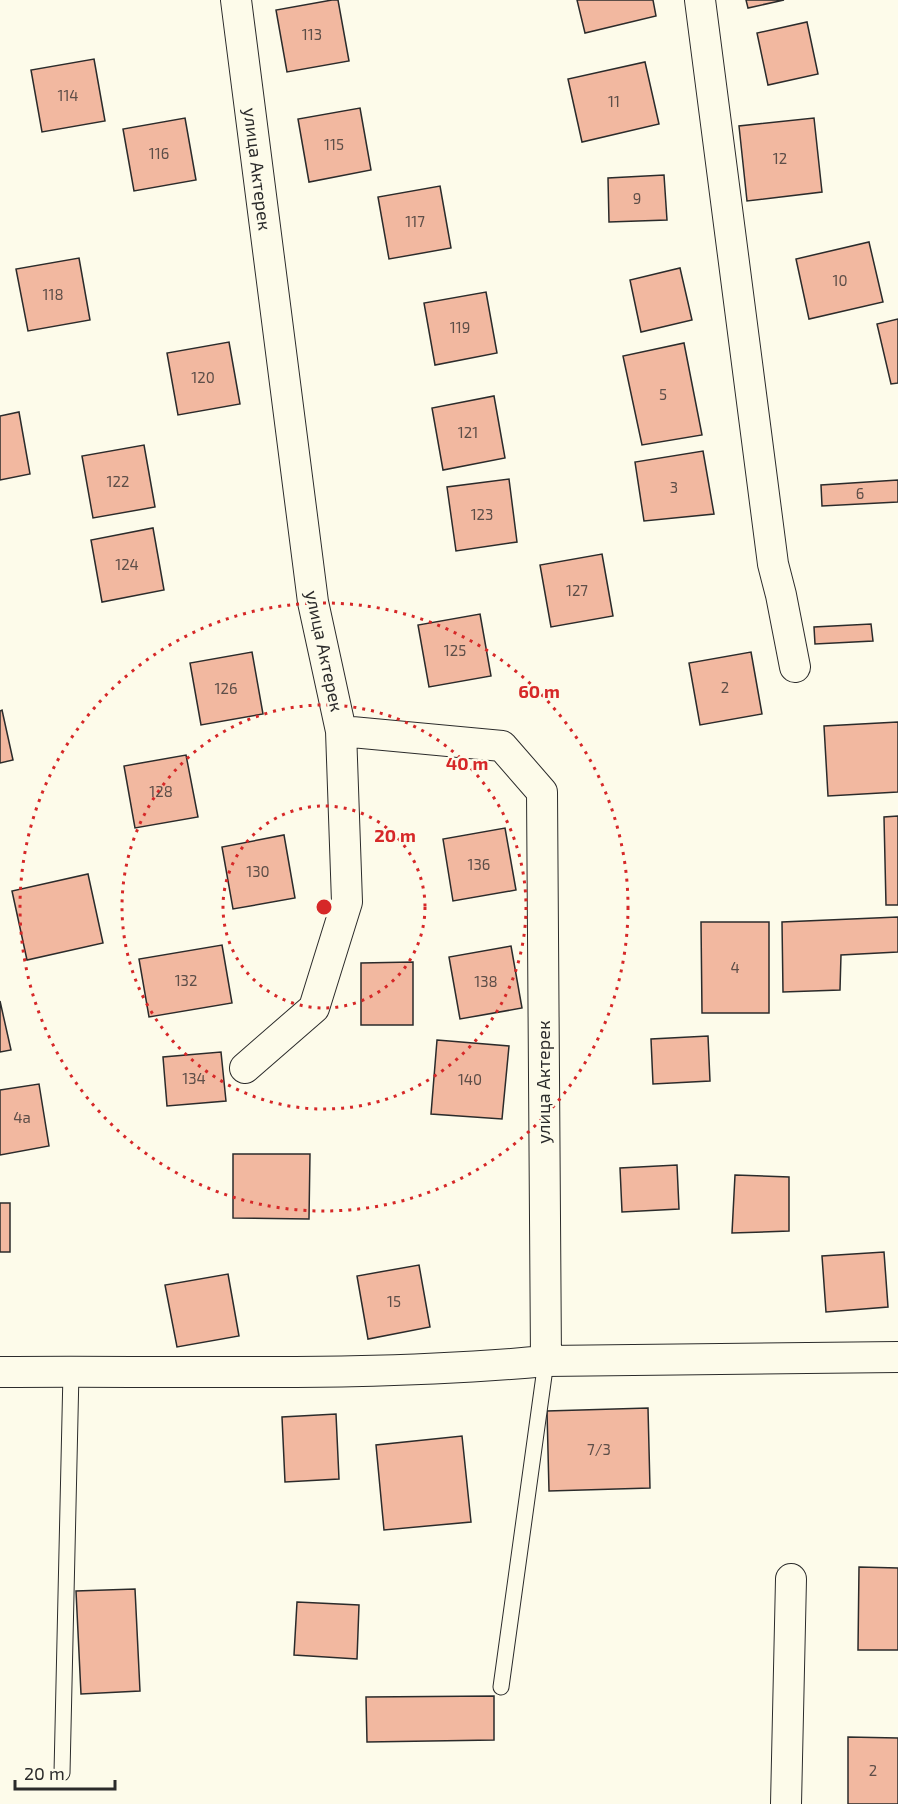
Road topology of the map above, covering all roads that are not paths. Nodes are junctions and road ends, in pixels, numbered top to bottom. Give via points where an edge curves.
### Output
1 (236, 0) edge
2 (700, 0) edge
3 (795, 667) dead end
4 (341, 731) junction
5 (245, 1068) dead end
6 (898, 1357) edge
7 (546, 1361) junction
8 (0, 1372) edge
9 (71, 1372) junction
10 (791, 1579) dead end
11 (501, 1687) dead end
12 (62, 1773) dead end
13 (786, 1804) edge

1 - 4 street, улица Актерек via 312,602
2 - 3 street via 773,564
4 - 5 street via 347,902 314,1008
4 - 7 street, улица Актерек via 502,746 542,792
6 - 7 street
7 - 9 street via 267,1373
7 - 11 lane
8 - 9 street
9 - 12 lane
10 - 13 street

